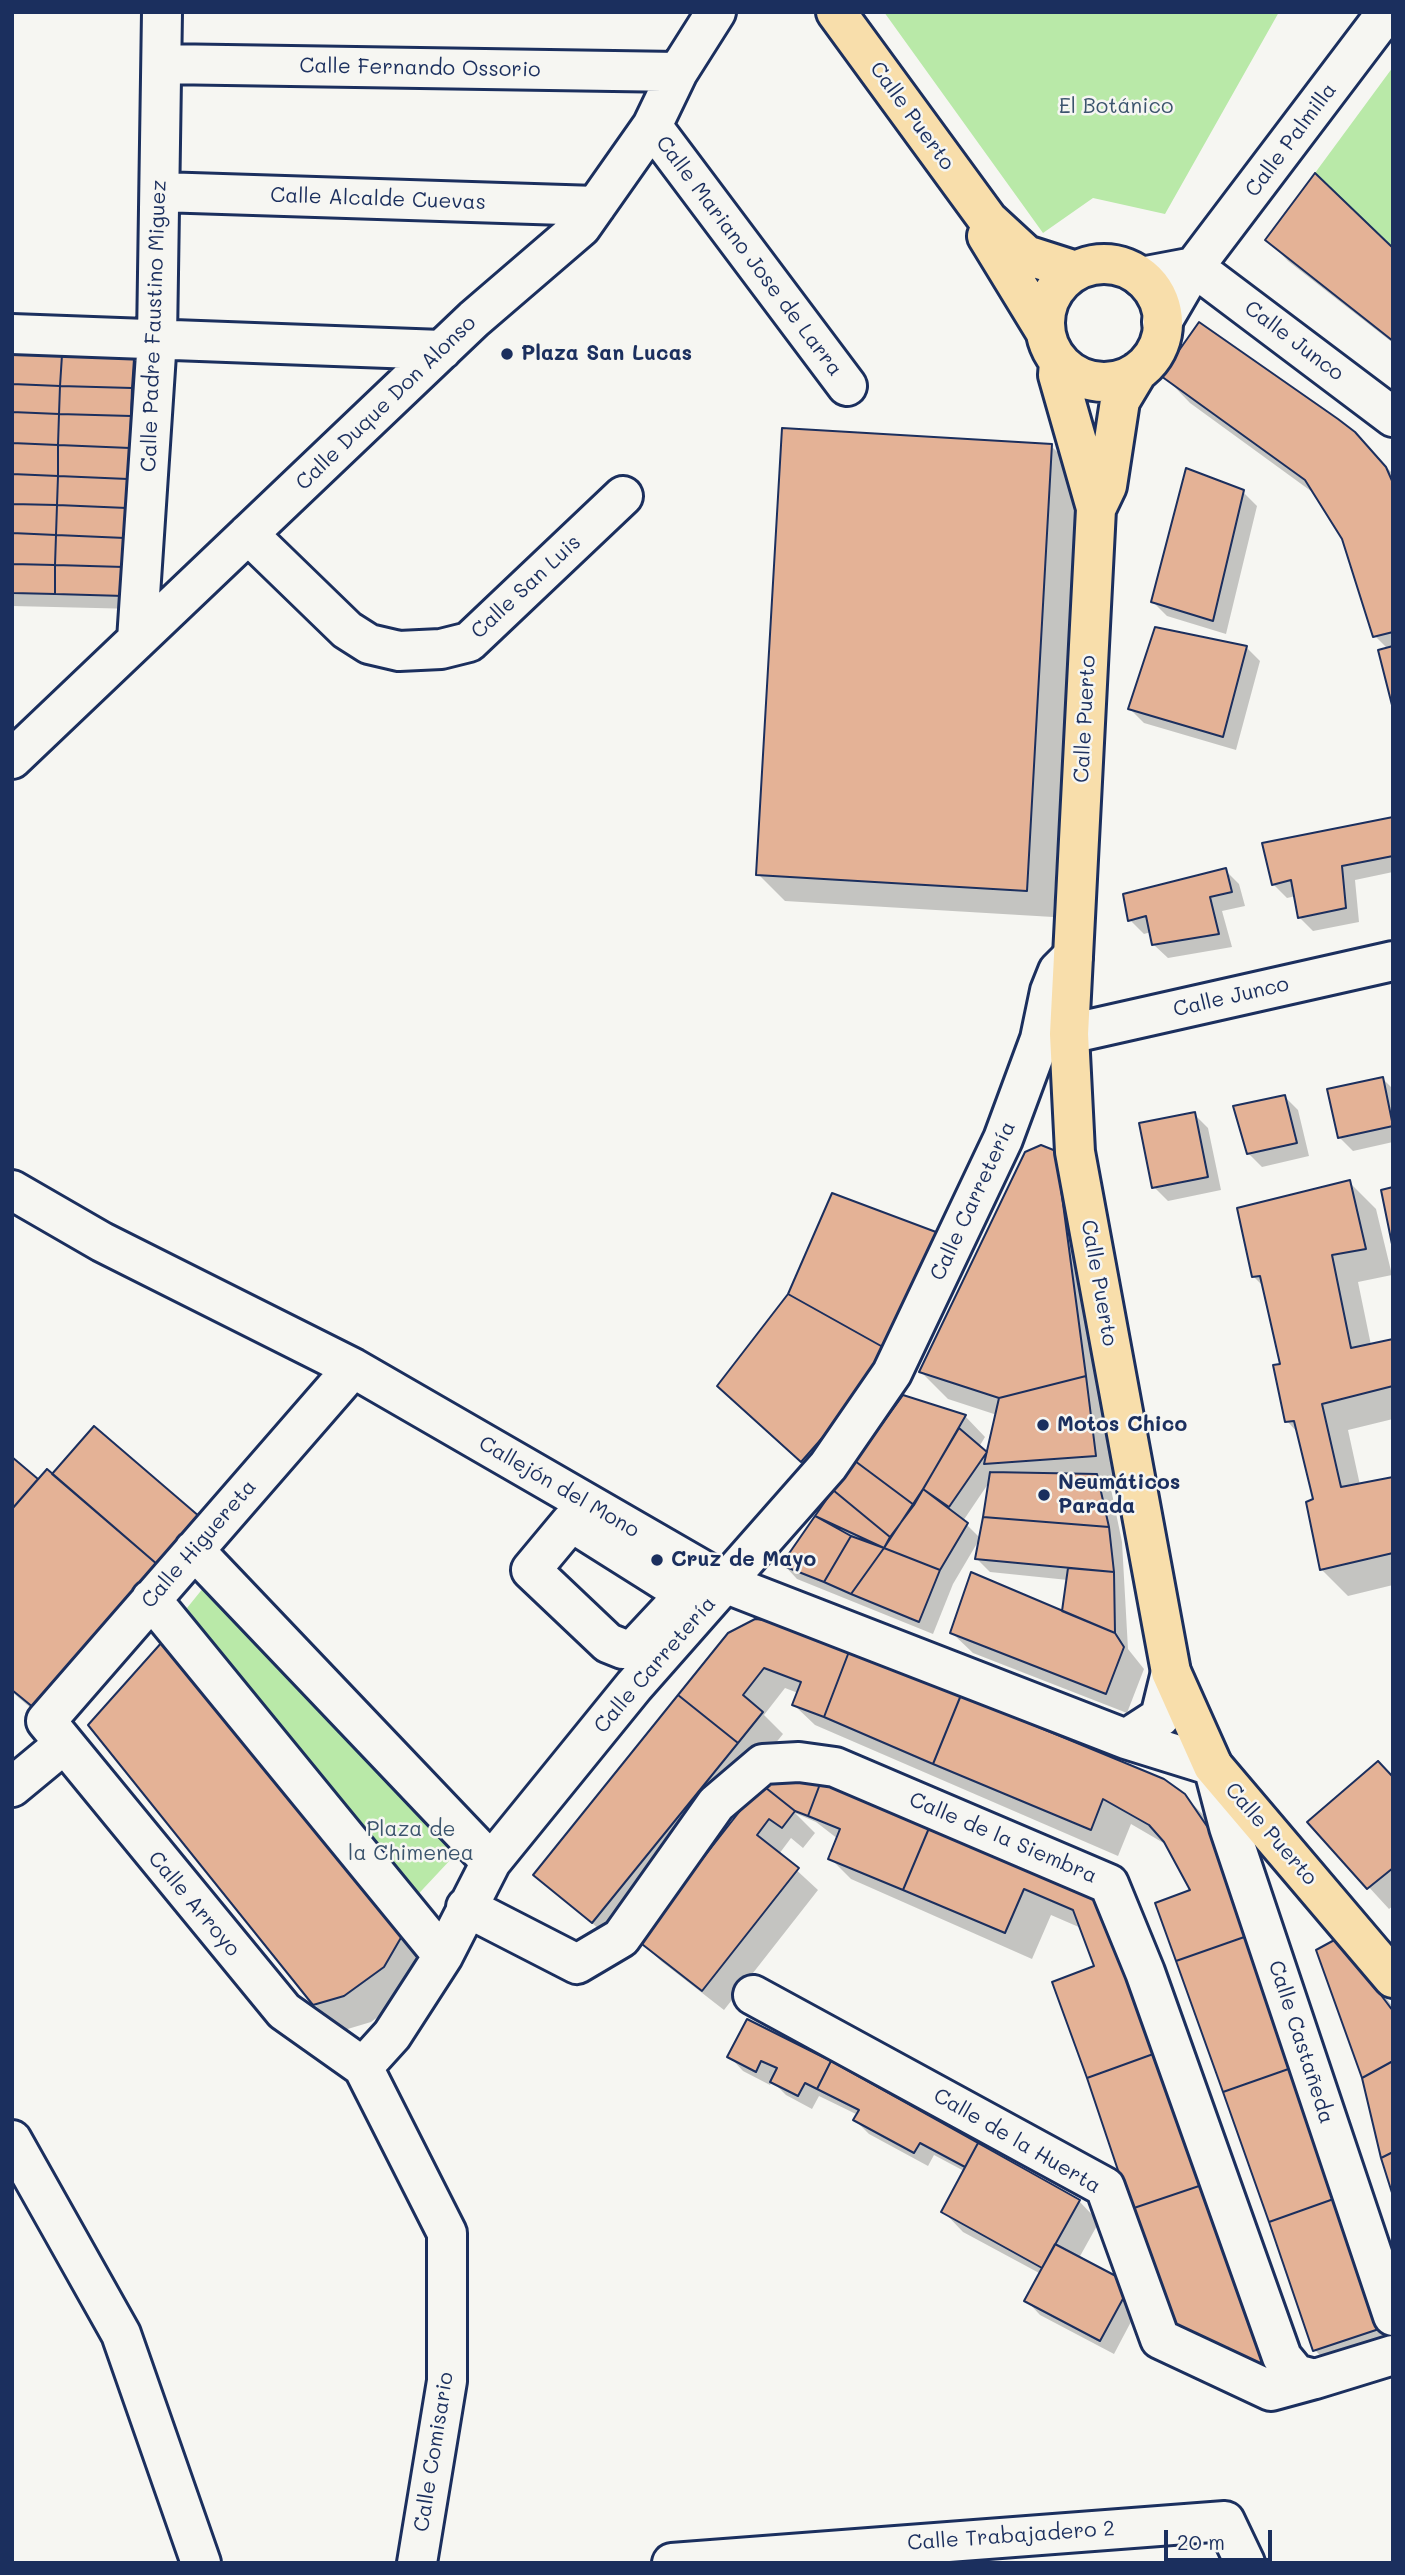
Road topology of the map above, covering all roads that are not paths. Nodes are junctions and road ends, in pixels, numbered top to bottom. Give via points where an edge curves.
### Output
1 (162, 12) edge
2 (716, 12) edge
3 (836, 12) edge
4 (1387, 12) edge
5 (162, 64) junction
6 (678, 72) junction
7 (652, 127) junction
8 (160, 192) junction
9 (596, 206) junction
10 (988, 220) junction
11 (1195, 267) junction
12 (1076, 271) junction
13 (1141, 277) junction
14 (1162, 322) junction
15 (12, 334) edge
16 (157, 339) junction
17 (1052, 346) junction
18 (442, 350) junction
19 (1138, 371) junction
20 (847, 386) dead end
21 (1393, 416) edge
22 (623, 495) dead end
23 (1096, 509) junction
24 (248, 534) junction
25 (137, 640) junction
26 (12, 759) edge
27 (1073, 956) junction
28 (1393, 961) edge
29 (1069, 1034) junction
30 (12, 1190) edge
31 (353, 1368) junction
32 (568, 1492) junction
33 (194, 1550) junction
34 (727, 1584) junction
35 (151, 1599) junction
36 (1171, 1672) junction
37 (634, 1686) junction
38 (55, 1732) junction
39 (1126, 1738) junction
40 (1213, 1766) junction
41 (12, 1787) edge
42 (491, 1862) junction
43 (466, 1907) junction
44 (443, 1956) junction
45 (1393, 1978) edge
46 (753, 1994) dead end
47 (363, 2067) junction
48 (12, 2140) edge
49 (1393, 2316) edge
50 (1393, 2355) edge
51 (1315, 2379) junction
52 (904, 2553) edge
53 (201, 2563) edge
54 (416, 2563) edge
55 (672, 2563) edge
56 (1245, 2563) edge

1 - 5 street, Calle Padre Faustino Miguez
2 - 6 street, Calle Duque Don Alonso
3 - 10 main road, Calle Puerto
4 - 11 street, Calle Palmilla
5 - 6 street, Calle Fernando Ossorio
5 - 8 street, Calle Padre Faustino Miguez
6 - 7 street, Calle Duque Don Alonso
7 - 9 street, Calle Duque Don Alonso
7 - 20 street, Calle Mariano Jose de Larra
8 - 9 street, Calle Alcalde Cuevas
8 - 16 street, Calle Padre Faustino Miguez
9 - 18 street, Calle Duque Don Alonso via 581,227
10 - 12 main road, Calle Puerto via 1026,255
10 - 17 main road, Calle Puerto via 992,246
11 - 13 street
11 - 14 street, Calle Palmilla
11 - 21 street, Calle Junco
12 - 13 main road via 1109,264
12 - 17 main road via 1052,294 1045,312
13 - 14 main road via 1160,305
14 - 19 main road via 1152,358
15 - 16 street
16 - 18 street
16 - 25 street, Calle Padre Faustino Miguez
17 - 19 main road via 1086,379 1102,382
17 - 23 main road, Calle Puerto
18 - 24 street, Calle Duque Don Alonso
19 - 23 main road, Calle Puerto via 1120,401 1107,486
22 - 24 street, Calle San Luis via 469,642 441,649 399,651 369,644 347,630
23 - 27 main road, Calle Puerto
24 - 25 street, Calle Duque Don Alonso
25 - 26 street, Calle Duque Don Alonso
27 - 29 main road, Calle Puerto
27 - 34 street, Calle Carretería via 1058,971 1050,991 1028,1076 1003,1139 892,1373 828,1466
28 - 29 street, Calle Junco
29 - 36 main road, Calle Puerto via 1075,1152
30 - 31 street, Callejón del Mono via 102,1242
31 - 32 street, Callejón del Mono
31 - 33 street, Calle Higuereta
32 - 34 street, Callejón del Mono
32 - 37 street via 508,1564
33 - 35 street, Calle Higuereta
33 - 42 street
34 - 37 street, Calle Carretería
34 - 39 street, Callejón del Mono
35 - 38 street, Calle Higuereta
35 - 44 street
36 - 39 street via 1160,1717
36 - 40 main road, Calle Puerto
37 - 42 street, Calle Carretería
38 - 41 street, Calle Higuereta
38 - 47 street, Calle Arroyo via 284,2011
39 - 40 street, Callejón del Mono
40 - 45 main road, Calle Puerto
40 - 49 street, Calle Castañeda via 1229,1827
42 - 43 street, Calle Carretería
43 - 44 street, Calle Carretería
43 - 51 street, Calle de la Siembra via 577,1964 621,1938 716,1804 763,1764 799,1762 835,1766 1109,1884 1145,1972 1282,2357 1296,2374
44 - 47 street, Calle Carretería via 392,2035
46 - 51 street, Calle de la Huerta via 1105,2187 1160,2339 1271,2391
47 - 54 street, Calle Comisario via 447,2234 447,2381
48 - 53 street via 121,2334
50 - 51 street
52 - 55 street, Calle Trabajadero 2
52 - 56 street, Calle Trabajadero 2 via 1225,2521

